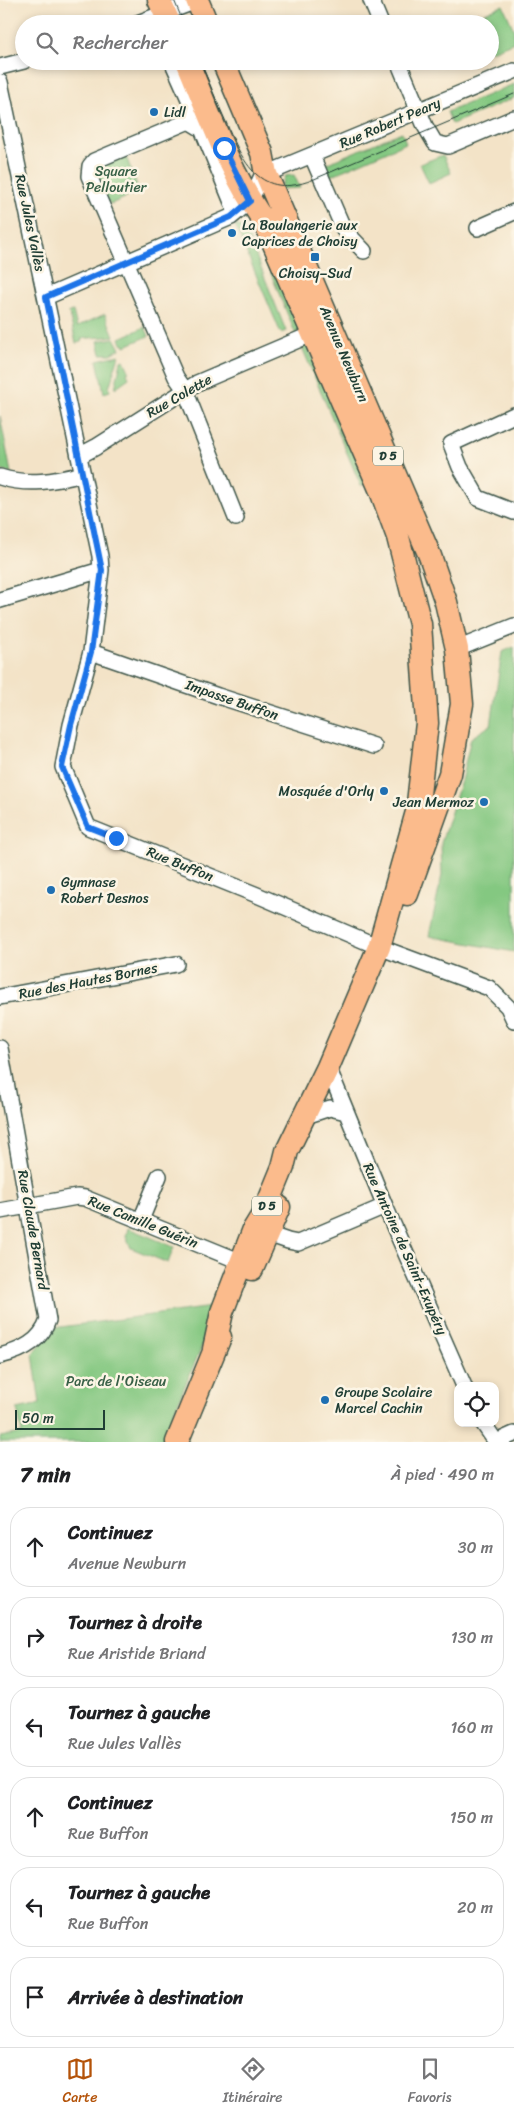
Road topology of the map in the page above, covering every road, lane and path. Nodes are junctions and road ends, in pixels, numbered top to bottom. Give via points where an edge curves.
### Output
1 (198, 0) edge
2 (371, 0) edge
3 (163, 15) edge
4 (204, 15) edge
5 (378, 15) edge
6 (15, 63) edge
7 (0, 66) edge
8 (176, 70) edge
9 (191, 70) edge
10 (227, 70) edge
11 (402, 70) edge
12 (514, 71) edge
13 (0, 82) edge
14 (418, 112) junction
15 (514, 118) edge
16 (189, 121) junction
17 (312, 156) junction
18 (266, 174) junction
19 (243, 207) junction
20 (514, 212) edge
21 (478, 228) dead end
22 (364, 250) dead end
23 (126, 262) junction
24 (46, 297) junction
25 (312, 334) junction
26 (185, 390) junction
27 (514, 415) edge
28 (79, 456) junction
29 (83, 474) junction
30 (0, 477) edge
31 (514, 512) edge
32 (236, 518) dead end
33 (102, 570) junction
34 (0, 600) edge
35 (514, 626) edge
36 (457, 649) junction
37 (91, 652) junction
38 (374, 746) dead end
39 (379, 947) junction
40 (176, 964) dead end
41 (0, 997) edge
42 (514, 1020) edge
43 (0, 1048) edge
44 (328, 1067) junction
45 (346, 1112) junction
46 (312, 1114) junction
47 (159, 1176) dead end
48 (29, 1206) junction
49 (385, 1206) junction
50 (0, 1211) edge
51 (141, 1220) junction
52 (261, 1232) junction
53 (247, 1264) junction
54 (0, 1356) edge
55 (462, 1382) edge
56 (486, 1427) edge
57 (514, 1434) edge
58 (178, 1437) edge
59 (496, 1442) edge

1 - 3 street
1 - 4 main road
2 - 5 street
6 - 7 street
8 - 16 street via 193,108
9 - 19 main road, Avenue Newburn / D 5 via 234,171
10 - 18 main road, Avenue Newburn / D 5 via 262,153
11 - 14 street
12 - 14 street, Rue Robert Peary
13 - 24 street, Rue Jules Vallès
14 - 15 street via 435,143 448,146
14 - 17 street, Rue Robert Peary
16 - 19 street via 202,129
16 - 23 street via 97,159 90,166 90,181
17 - 18 street, Rue Robert Peary
17 - 22 street via 344,230
18 - 19 street
18 - 36 main road, Avenue Newburn / D 5 via 430,556 446,602
19 - 23 street via 231,217
19 - 25 main road, Avenue Newburn / D 5 via 264,221
20 - 21 street
23 - 24 street
23 - 26 street via 176,377
24 - 28 street, Rue Jules Vallès
25 - 26 street, Rue Colette
25 - 39 main road, Avenue Newburn / D 5 via 398,537 420,624 426,723 417,812
26 - 28 street, Rue Colette
26 - 32 street
27 - 31 street via 451,444 478,498
28 - 29 street, Rue Jules Vallès
29 - 30 street via 27,483
29 - 33 street, Rue Jules Vallès
33 - 34 street
33 - 37 street, Rue Buffon
35 - 36 street
36 - 39 main road, D 5 via 462,704 450,774 396,924
37 - 38 street, Impasse Buffon
37 - 39 street, Rue Buffon via 62,767 88,827
39 - 42 street, Rue Buffon via 488,988 508,1007
39 - 44 main road, D 5
40 - 41 street, Rue des Hautes Bornes
43 - 48 street, Rue Claude Bernard
44 - 45 street, Rue Antoine de Saint-Exupéry
44 - 46 main road, D 5
44 - 52 main road, D 5 via 293,1138 265,1211
45 - 46 street via 330,1108
45 - 49 street, Rue Antoine de Saint-Exupéry
46 - 52 main road, D 5 via 291,1177
47 - 51 street
48 - 50 street, Rue Camille Guérin
48 - 51 street, Rue Camille Guérin via 86,1198
48 - 54 street, Rue Claude Bernard via 48,1320 32,1344
49 - 52 street via 298,1242
49 - 55 street, Rue Antoine de Saint-Exupéry
51 - 53 street, Rue Camille Guérin
52 - 53 main road, D 5
53 - 58 main road, D 5 via 222,1312 214,1349
56 - 59 street
57 - 59 street

